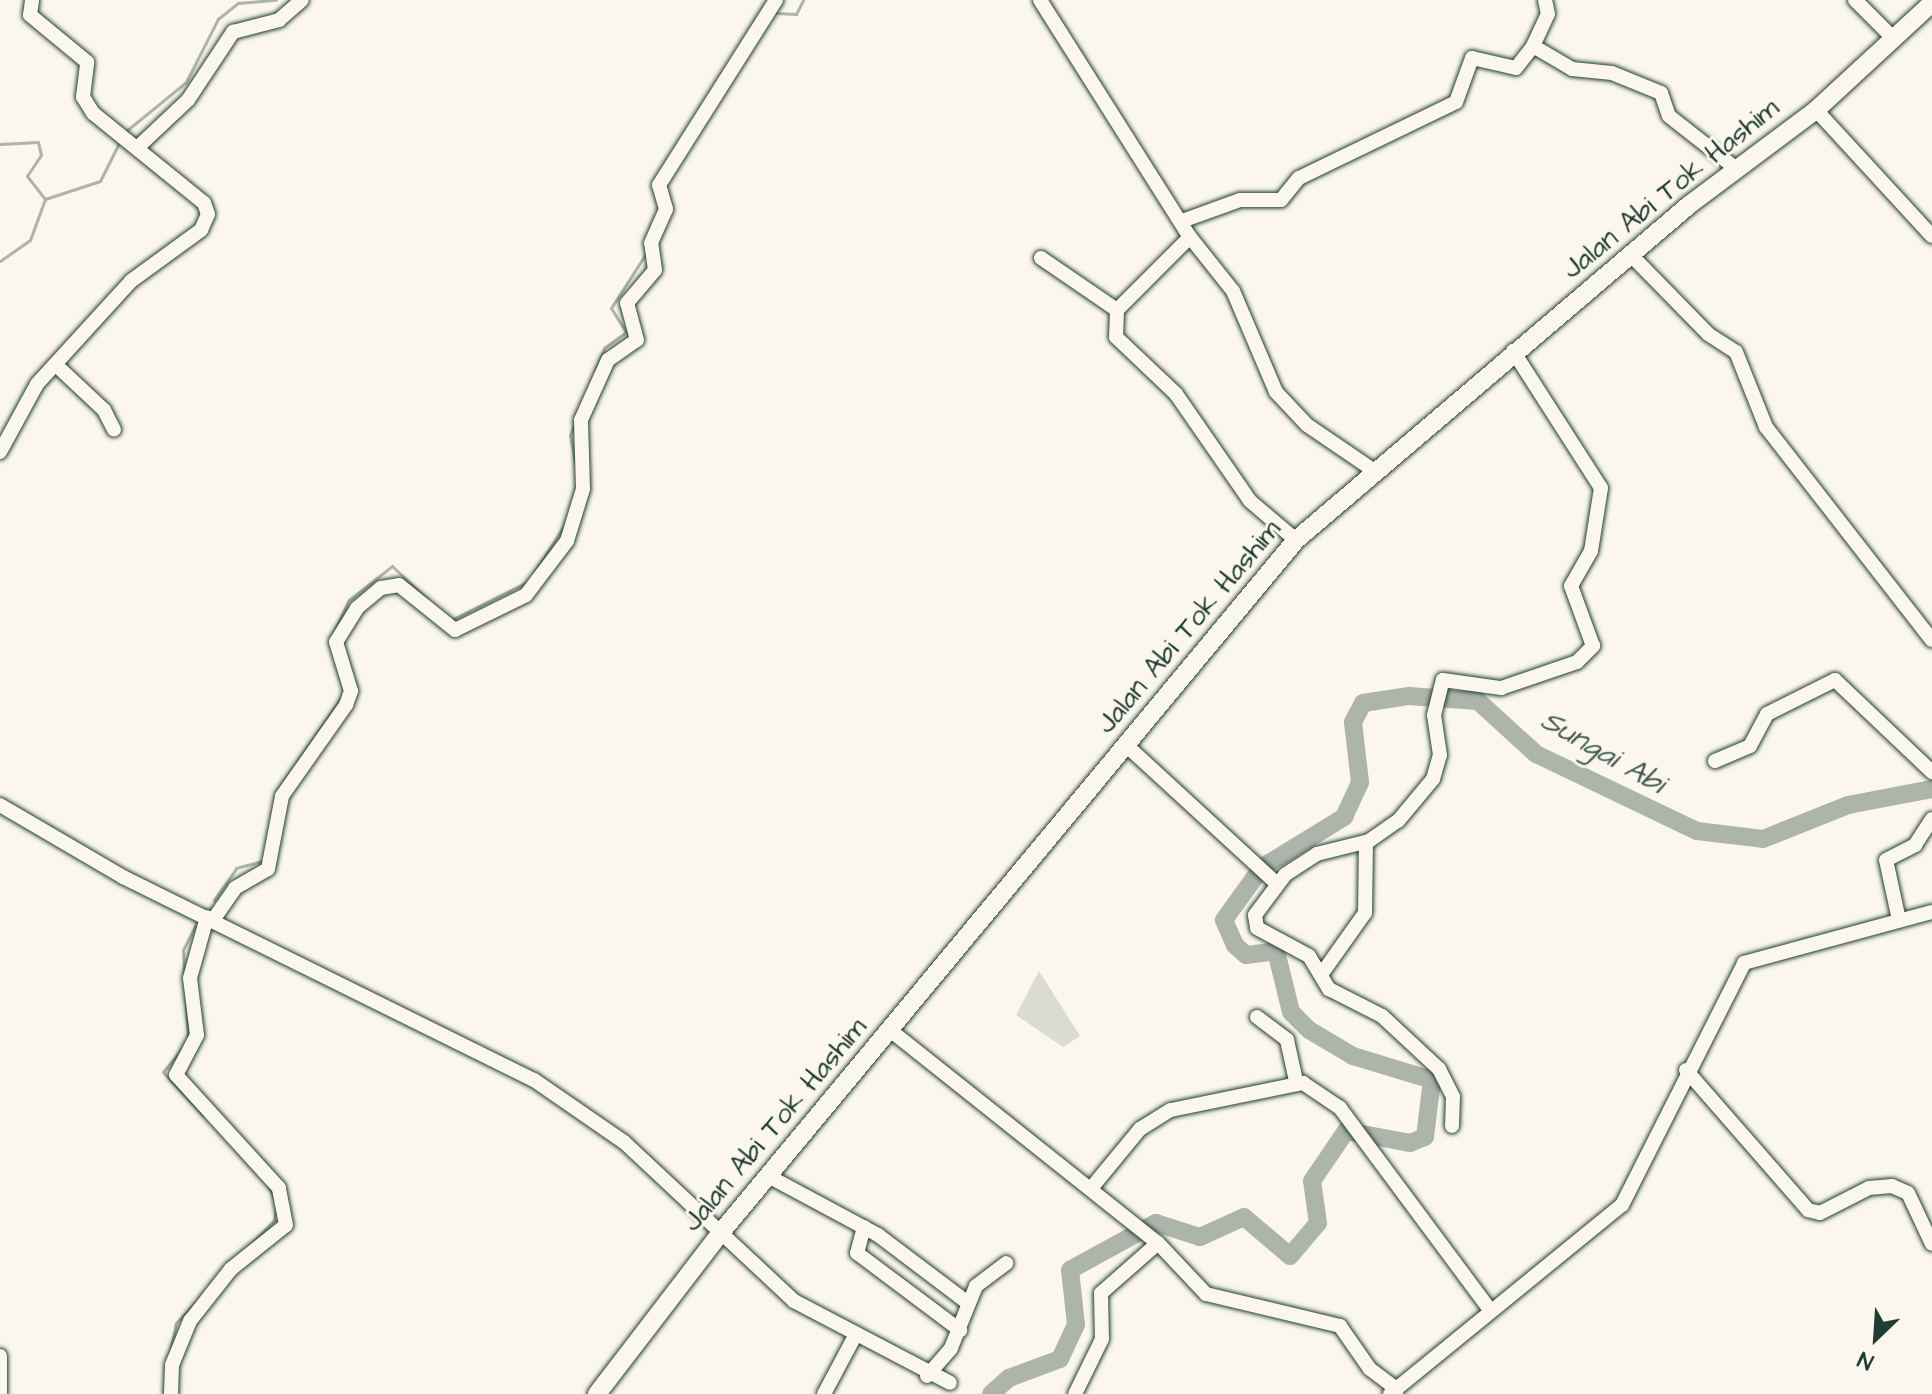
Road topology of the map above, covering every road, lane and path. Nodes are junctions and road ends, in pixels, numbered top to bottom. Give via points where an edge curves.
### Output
1 (32, 0) edge
2 (302, 0) edge
3 (776, 0) edge
4 (1040, 0) edge
5 (1545, 0) edge
6 (1855, 0) edge
7 (1932, 3) edge
8 (1891, 36) junction
9 (1533, 46) junction
10 (1816, 110) junction
11 (132, 145) junction
12 (1734, 167) junction
13 (1182, 221) junction
14 (1932, 236) edge
15 (1190, 237) junction
16 (1631, 255) junction
17 (1041, 258) dead end
18 (1117, 310) junction
19 (1513, 351) junction
20 (56, 365) junction
21 (114, 430) dead end
22 (0, 452) edge
23 (1373, 470) junction
24 (1296, 540) junction
25 (1932, 640) edge
26 (1127, 746) junction
27 (1715, 761) dead end
28 (1929, 776) edge
29 (0, 805) edge
30 (1932, 819) edge
31 (1369, 841) junction
32 (1276, 883) junction
33 (1932, 912) edge
34 (210, 919) junction
35 (1899, 920) junction
36 (1323, 972) junction
37 (1257, 1017) dead end
38 (890, 1030) junction
39 (1686, 1070) junction
40 (1296, 1081) junction
41 (1452, 1126) dead end
42 (768, 1176) junction
43 (1093, 1186) junction
44 (864, 1227) junction
45 (723, 1230) junction
46 (1153, 1239) junction
47 (1932, 1244) edge
48 (1006, 1263) dead end
49 (968, 1303) junction
50 (1490, 1310) junction
51 (960, 1330) junction
52 (855, 1336) junction
53 (0, 1356) edge
54 (927, 1376) junction
55 (950, 1383) dead end
56 (1393, 1392) edge
57 (0, 1394) edge
58 (171, 1394) edge
59 (597, 1394) edge
60 (824, 1394) edge
61 (1075, 1394) edge

1 - 11 street via 30,15 87,62 83,97
2 - 11 street via 279,20 233,32 188,100
3 - 34 street via 659,185 666,209 653,247 655,270 627,303 637,340 608,360 581,420 583,489 558,554 526,595 455,630 399,585 381,588 357,608 336,642 351,691 346,705 282,796 268,869 235,888
4 - 13 street
5 - 9 street via 1548,14
6 - 8 street
7 - 8 main road, Jalan Abi Tok Hashim
8 - 10 main road, Jalan Abi Tok Hashim
9 - 12 street via 1572,69 1612,73 1661,93 1669,116
9 - 13 street via 1516,68 1472,58 1456,102 1299,178 1281,200 1240,200
10 - 12 main road, Jalan Abi Tok Hashim
10 - 14 street
11 - 20 street via 204,203 206,221 124,289
12 - 16 main road, Jalan Abi Tok Hashim
13 - 15 street
15 - 18 street
15 - 23 street via 1233,291 1287,406
16 - 19 main road, Jalan Abi Tok Hashim
16 - 25 street via 1708,334 1736,352 1766,427
17 - 18 street
18 - 24 street via 1116,337 1176,394 1241,490
19 - 23 main road, Jalan Abi Tok Hashim
19 - 31 street via 1601,488 1591,551 1571,586 1593,646 1577,662 1501,688 1449,676 1435,708 1440,755 1433,779
20 - 21 street via 104,410
20 - 22 street via 37,384
23 - 24 main road, Jalan Abi Tok Hashim
24 - 26 main road, Jalan Abi Tok Hashim
26 - 32 street
26 - 38 main road, Jalan Abi Tok Hashim
27 - 28 street via 1750,746 1767,714 1835,680 1885,724
29 - 34 street
30 - 35 street via 1915,845 1886,860
31 - 32 street via 1317,854
31 - 36 street via 1363,849 1365,913
32 - 36 street via 1255,915 1257,928 1309,956
33 - 35 street
34 - 45 street via 534,1080 614,1134
34 - 58 street via 190,978 197,1035 176,1075 279,1188 286,1225 231,1269 190,1321 172,1365
35 - 39 street via 1744,963
36 - 41 street via 1329,989 1382,1016 1439,1069 1453,1097
37 - 40 street via 1287,1040
38 - 42 main road, Jalan Abi Tok Hashim
38 - 43 street
39 - 47 street via 1808,1210 1820,1213 1869,1188 1892,1186 1908,1193
39 - 50 street via 1622,1205
40 - 43 street via 1171,1110 1140,1129
40 - 50 street via 1326,1094
42 - 44 street
42 - 45 main road, Jalan Abi Tok Hashim
43 - 46 street
44 - 49 street
44 - 51 street via 857,1253
45 - 52 street via 780,1289
45 - 59 main road, Jalan Abi Tok Hashim
46 - 56 street via 1206,1294 1340,1326
46 - 61 street via 1101,1293 1102,1339
48 - 49 street via 986,1274
49 - 51 street
50 - 56 street
51 - 54 street
52 - 54 street
52 - 60 street
53 - 57 street
54 - 55 street

